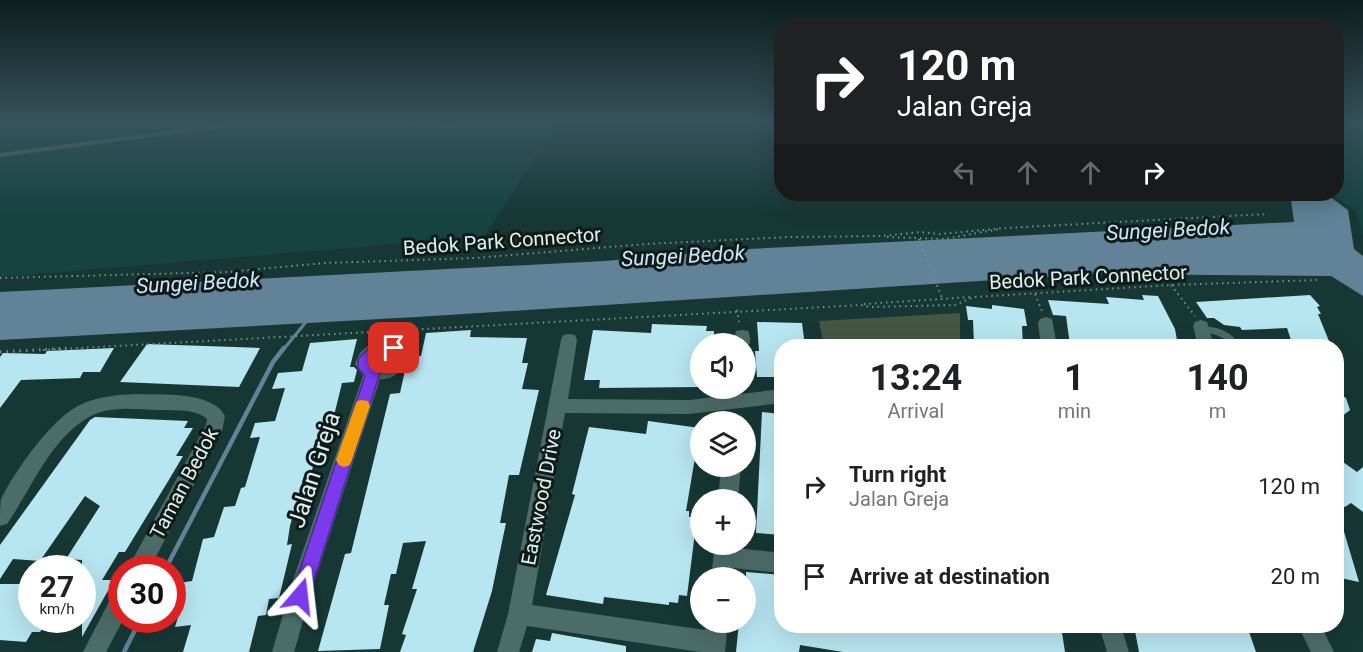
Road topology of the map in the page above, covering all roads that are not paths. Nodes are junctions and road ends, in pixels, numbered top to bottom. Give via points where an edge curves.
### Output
1 (1046, 323) road end
2 (1201, 327) joint
3 (1048, 339) edge
4 (1204, 339) edge
5 (1229, 339) edge
6 (569, 340) dead end
7 (373, 373) dead end
8 (756, 394) edge
9 (774, 395) edge
10 (716, 399) edge
11 (558, 406) junction
12 (0, 517) edge
13 (146, 555) edge
14 (724, 560) edge
15 (774, 563) edge
16 (519, 614) junction
17 (108, 626) edge
18 (1112, 633) edge
19 (1313, 633) edge
20 (716, 639) edge
21 (94, 652) edge
22 (283, 652) edge
23 (508, 652) edge
24 (1118, 652) edge
25 (1323, 652) edge

1 - 3 street
2 - 4 street
2 - 5 lane via 1223,333
6 - 11 street, Eastwood Drive
7 - 22 street, Jalan Greja
8 - 9 street
10 - 11 street via 677,408
11 - 16 street, Eastwood Drive
12 - 13 street, Taman Bedok via 60,430 82,412 110,403 192,405 208,409 216,416 215,426
14 - 15 street
16 - 20 street
16 - 23 street, Eastwood Drive
17 - 21 street
18 - 24 street
19 - 25 street

